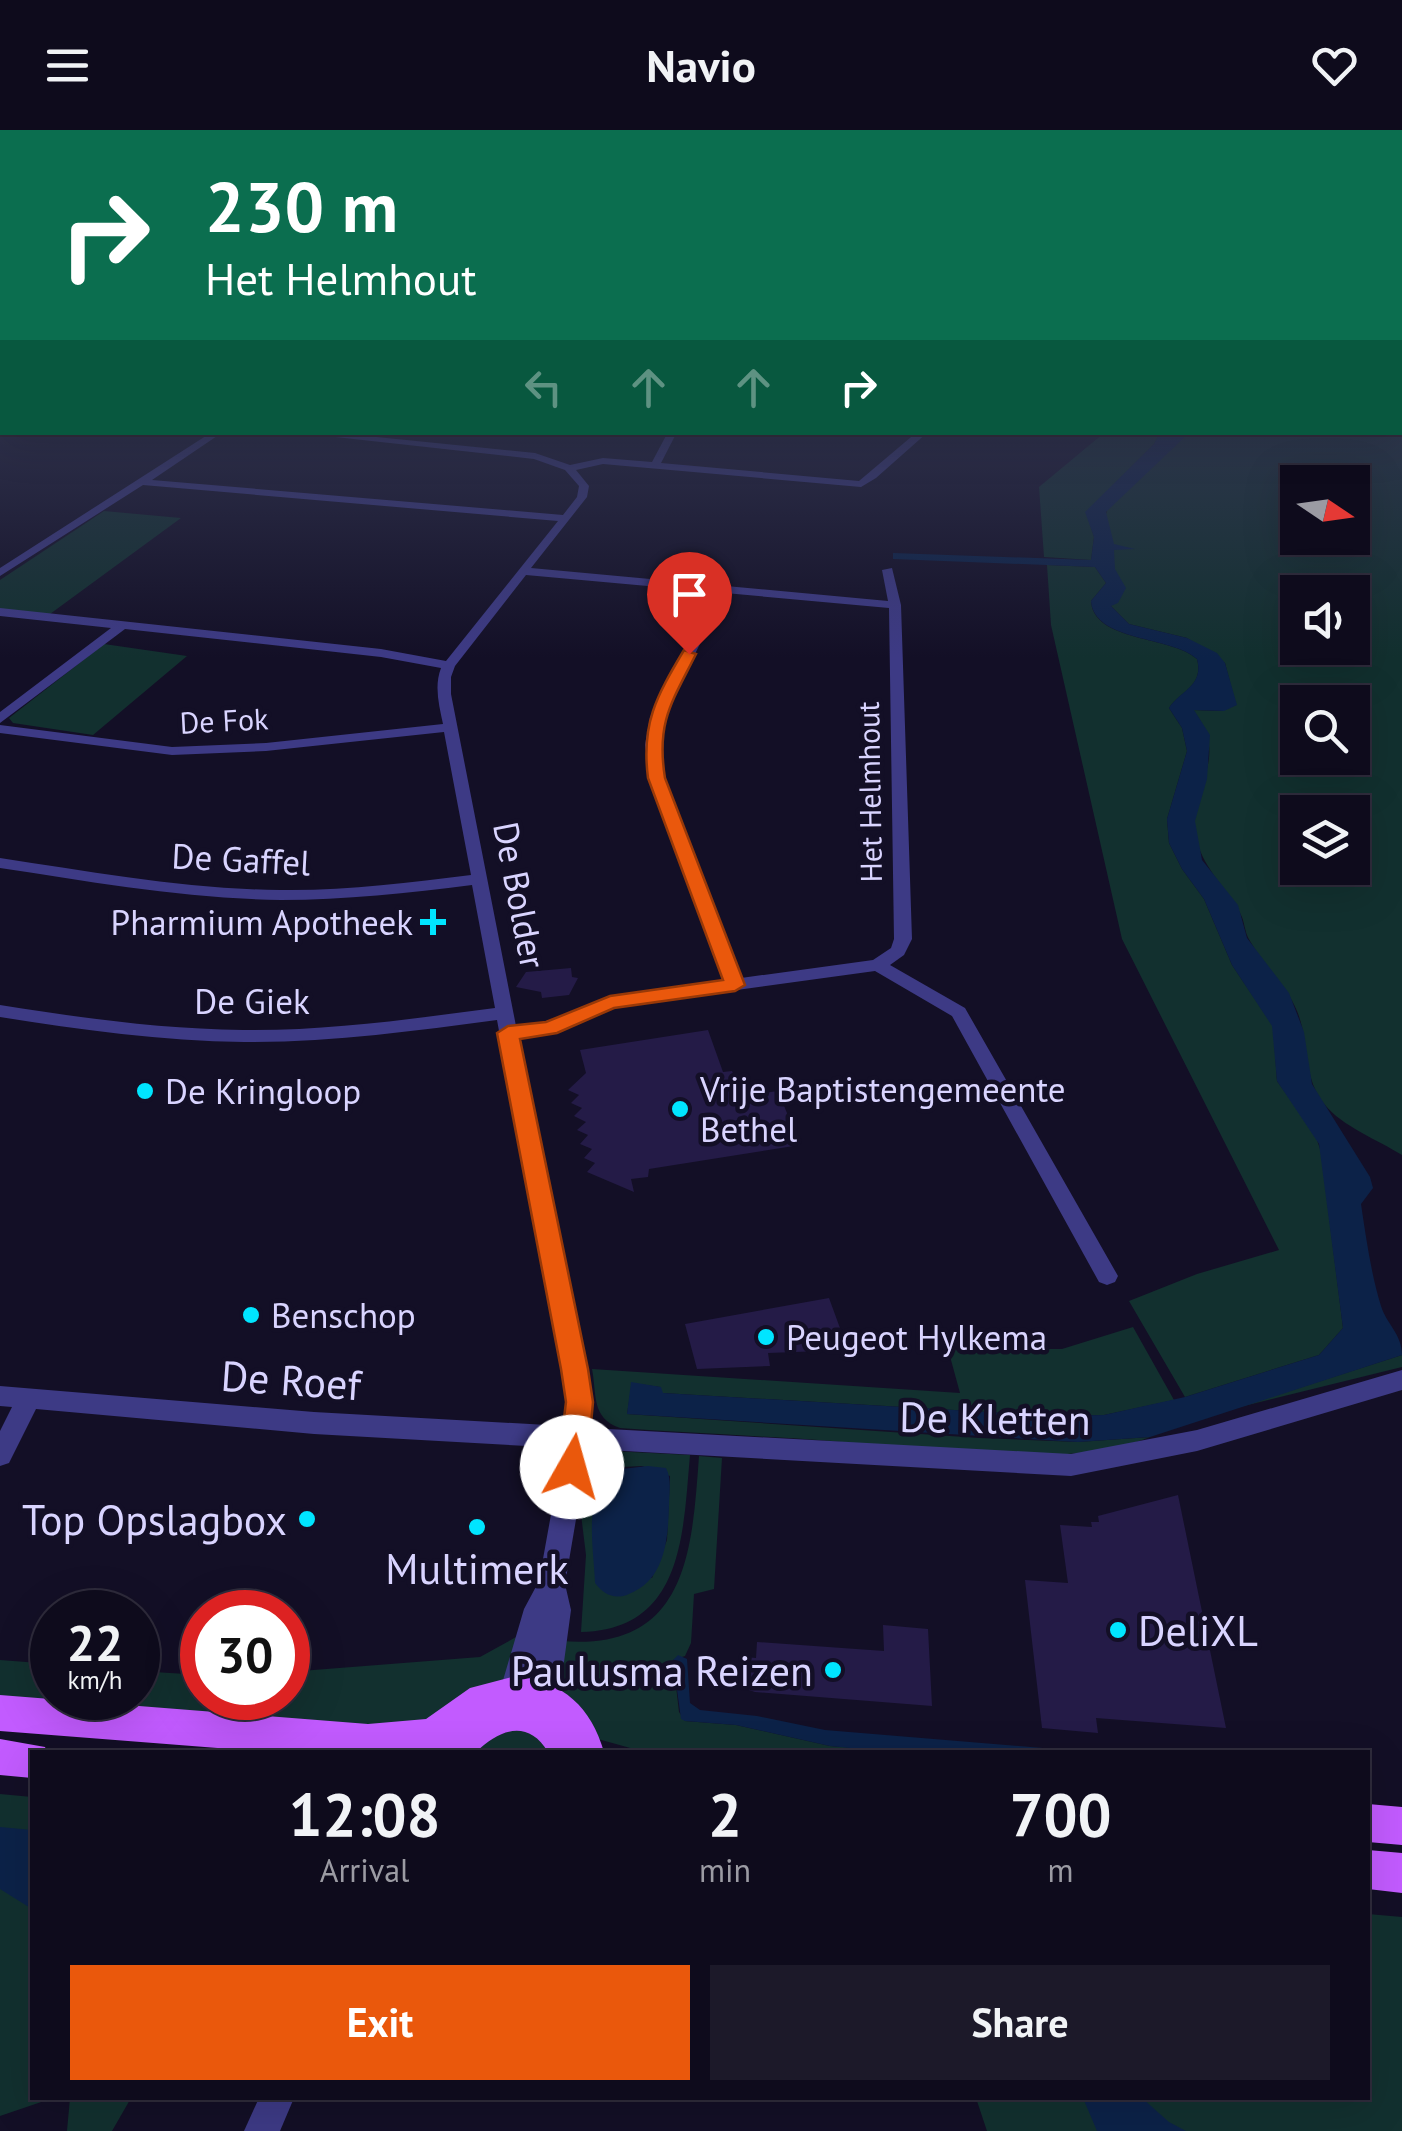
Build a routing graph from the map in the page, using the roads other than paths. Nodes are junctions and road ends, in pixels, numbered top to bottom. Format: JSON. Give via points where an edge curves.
{"nodes":[{"id":1,"x":158,"y":471,"type":"edge"},
{"id":2,"x":572,"y":471,"type":"edge"},
{"id":3,"x":716,"y":471,"type":"edge"},
{"id":4,"x":879,"y":471,"type":"edge"},
{"id":5,"x":142,"y":482,"type":"junction"},
{"id":6,"x":566,"y":518,"type":"junction"},
{"id":7,"x":888,"y":570,"type":"dead end"},
{"id":8,"x":522,"y":571,"type":"junction"},
{"id":9,"x":0,"y":573,"type":"edge"},
{"id":10,"x":721,"y":590,"type":"junction"},
{"id":11,"x":895,"y":605,"type":"junction"},
{"id":12,"x":0,"y":612,"type":"edge"},
{"id":13,"x":122,"y":626,"type":"junction"},
{"id":14,"x":449,"y":665,"type":"junction"},
{"id":15,"x":0,"y":719,"type":"edge"},
{"id":16,"x":450,"y":727,"type":"junction"},
{"id":17,"x":0,"y":728,"type":"edge"},
{"id":18,"x":0,"y":863,"type":"edge"},
{"id":19,"x":479,"y":879,"type":"junction"},
{"id":20,"x":878,"y":965,"type":"junction"},
{"id":21,"x":735,"y":985,"type":"junction"},
{"id":22,"x":0,"y":1011,"type":"edge"},
{"id":23,"x":506,"y":1023,"type":"junction"},
{"id":24,"x":1107,"y":1276,"type":"dead end"},
{"id":25,"x":1402,"y":1380,"type":"edge"},
{"id":26,"x":0,"y":1396,"type":"edge"},
{"id":27,"x":28,"y":1401,"type":"junction"},
{"id":28,"x":577,"y":1440,"type":"junction"},
{"id":29,"x":0,"y":1455,"type":"edge"},
{"id":30,"x":521,"y":1702,"type":"junction"},
{"id":31,"x":0,"y":1712,"type":"edge"},
{"id":32,"x":449,"y":1746,"type":"edge"},
{"id":33,"x":385,"y":1747,"type":"edge"},
{"id":34,"x":583,"y":1750,"type":"edge"},
{"id":35,"x":0,"y":1757,"type":"edge"},
{"id":36,"x":30,"y":1760,"type":"edge"},
{"id":37,"x":1370,"y":1823,"type":"edge"},
{"id":38,"x":1402,"y":1826,"type":"edge"},
{"id":39,"x":1370,"y":1870,"type":"edge"},
{"id":40,"x":1402,"y":1873,"type":"edge"},
{"id":41,"x":277,"y":2100,"type":"edge"},
{"id":42,"x":262,"y":2131,"type":"edge"}],
"edges":[{"from":1,"to":5,"type":"street"},
{"from":2,"to":6,"type":"street","via":[[584,486]]},
{"from":3,"to":4,"type":"street","via":[[860,484]]},
{"from":5,"to":6,"type":"street"},
{"from":5,"to":9,"type":"street"},
{"from":6,"to":8,"type":"street"},
{"from":7,"to":11,"type":"street","name":"Het Helmhout"},
{"from":8,"to":10,"type":"street"},
{"from":8,"to":14,"type":"street"},
{"from":10,"to":11,"type":"street"},
{"from":10,"to":21,"type":"street","via":[[657,718],[652,745],[657,778]]},
{"from":11,"to":20,"type":"street","name":"Het Helmhout","via":[[903,939]]},
{"from":12,"to":13,"type":"street"},
{"from":13,"to":14,"type":"street"},
{"from":13,"to":15,"type":"street"},
{"from":14,"to":16,"type":"street","name":"De Bolder","via":[[444,694]]},
{"from":16,"to":17,"type":"street","name":"De Fok","via":[[188,750]]},
{"from":16,"to":19,"type":"street","name":"De Bolder"},
{"from":18,"to":19,"type":"street","name":"De Gaffel","via":[[253,894],[399,890]]},
{"from":19,"to":23,"type":"street","name":"De Bolder"},
{"from":20,"to":21,"type":"street"},
{"from":20,"to":24,"type":"street","via":[[959,1012]]},
{"from":21,"to":23,"type":"street","via":[[610,1002],[550,1028]]},
{"from":22,"to":23,"type":"street","name":"De Giek","via":[[113,1028],[248,1036]]},
{"from":23,"to":28,"type":"street","name":"De Bolder","via":[[569,1335],[580,1402]]},
{"from":25,"to":28,"type":"street","name":"De Kletten","via":[[1170,1448],[1071,1465]]},
{"from":26,"to":27,"type":"street","name":"De Roef"},
{"from":27,"to":28,"type":"street","name":"De Roef"},
{"from":27,"to":29,"type":"street"},
{"from":28,"to":30,"type":"street","name":"De Bolder","via":[[552,1584],[558,1610]]},
{"from":30,"to":32,"type":"main road"},
{"from":30,"to":34,"type":"main road"},
{"from":31,"to":33,"type":"main road"},
{"from":32,"to":33,"type":"main road","via":[[422,1738]]},
{"from":35,"to":36,"type":"main road"},
{"from":37,"to":38,"type":"main road"},
{"from":39,"to":40,"type":"main road"},
{"from":41,"to":42,"type":"street"}]}
